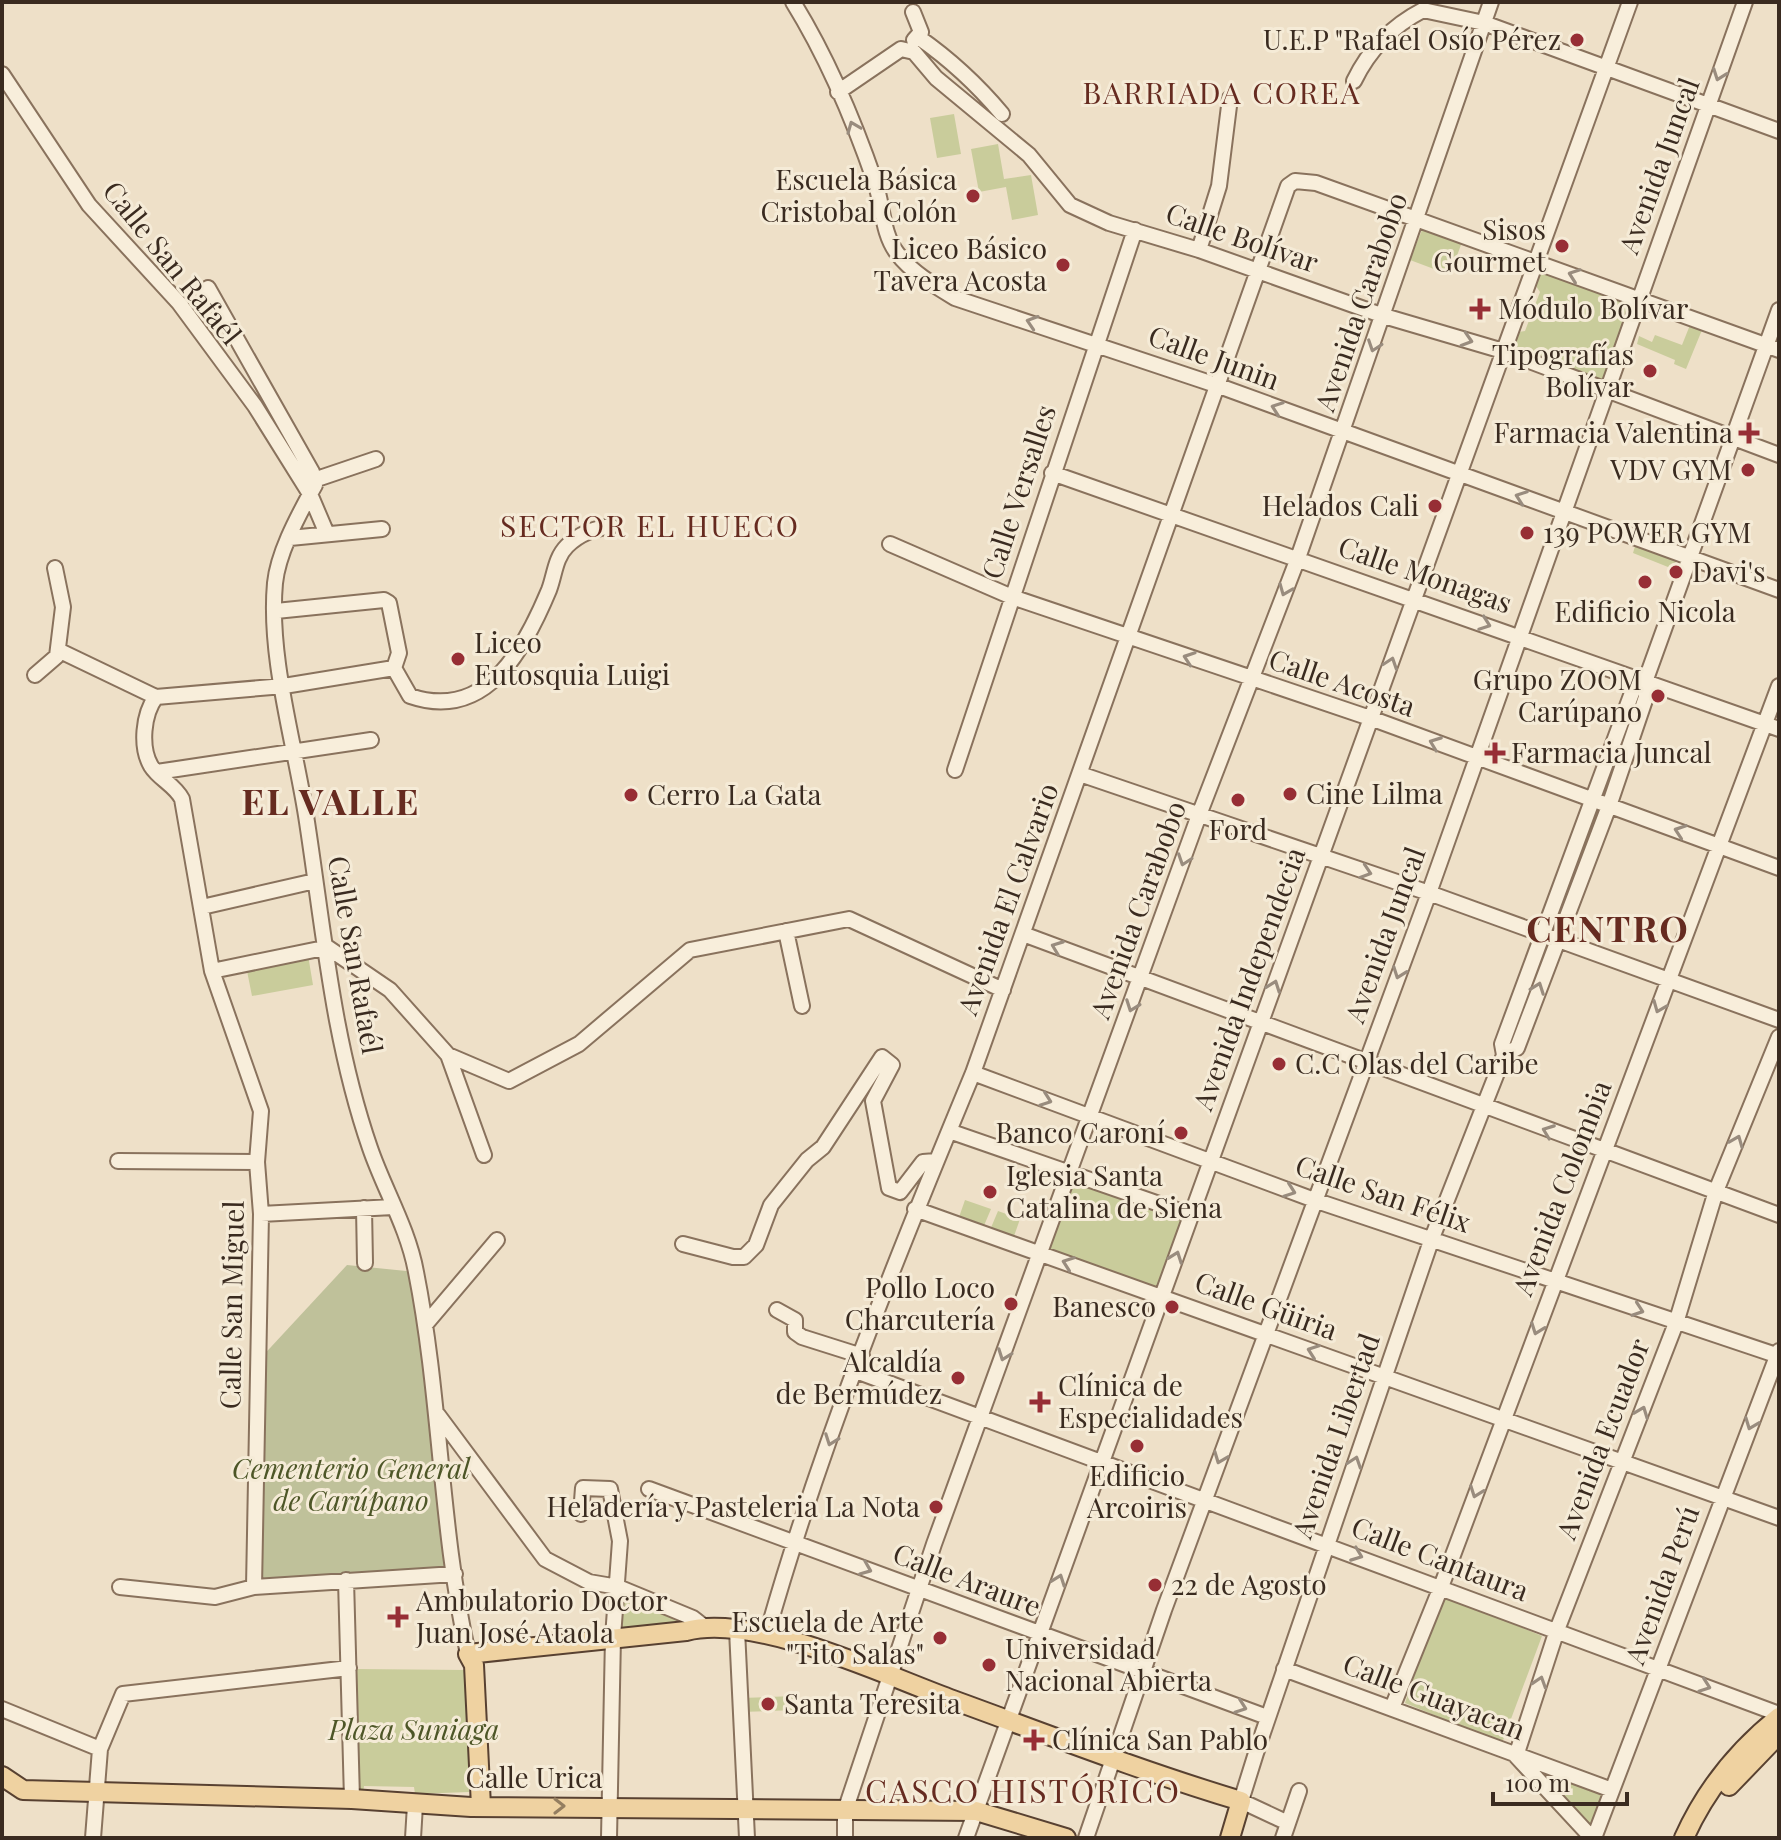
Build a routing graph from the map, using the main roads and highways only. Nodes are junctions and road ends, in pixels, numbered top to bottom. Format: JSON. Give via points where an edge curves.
{"nodes":[{"id":1,"x":1776,"y":1711,"type":"edge"},
{"id":2,"x":1779,"y":1734,"type":"edge"},
{"id":3,"x":2,"y":1776,"type":"edge"},
{"id":4,"x":481,"y":1806,"type":"junction"},
{"id":5,"x":1066,"y":1838,"type":"edge"},
{"id":6,"x":1230,"y":1838,"type":"edge"},
{"id":7,"x":1684,"y":1838,"type":"edge"},
{"id":8,"x":1694,"y":1838,"type":"edge"}],
"edges":[{"from":1,"to":7,"type":"main road","via":[[1705,1797]]},
{"from":2,"to":8,"type":"main road","via":[[1715,1802]]},
{"from":3,"to":4,"type":"main road","name":"Calle Urica","via":[[23,1790]]},
{"from":4,"to":5,"type":"main road","name":"Calle Urica","one_way":true,"via":[[976,1811]]},
{"from":4,"to":6,"type":"main road","name":"Avenida Libertad","via":[[474,1665],[468,1654],[702,1625],[767,1634],[1241,1801]]}]}
